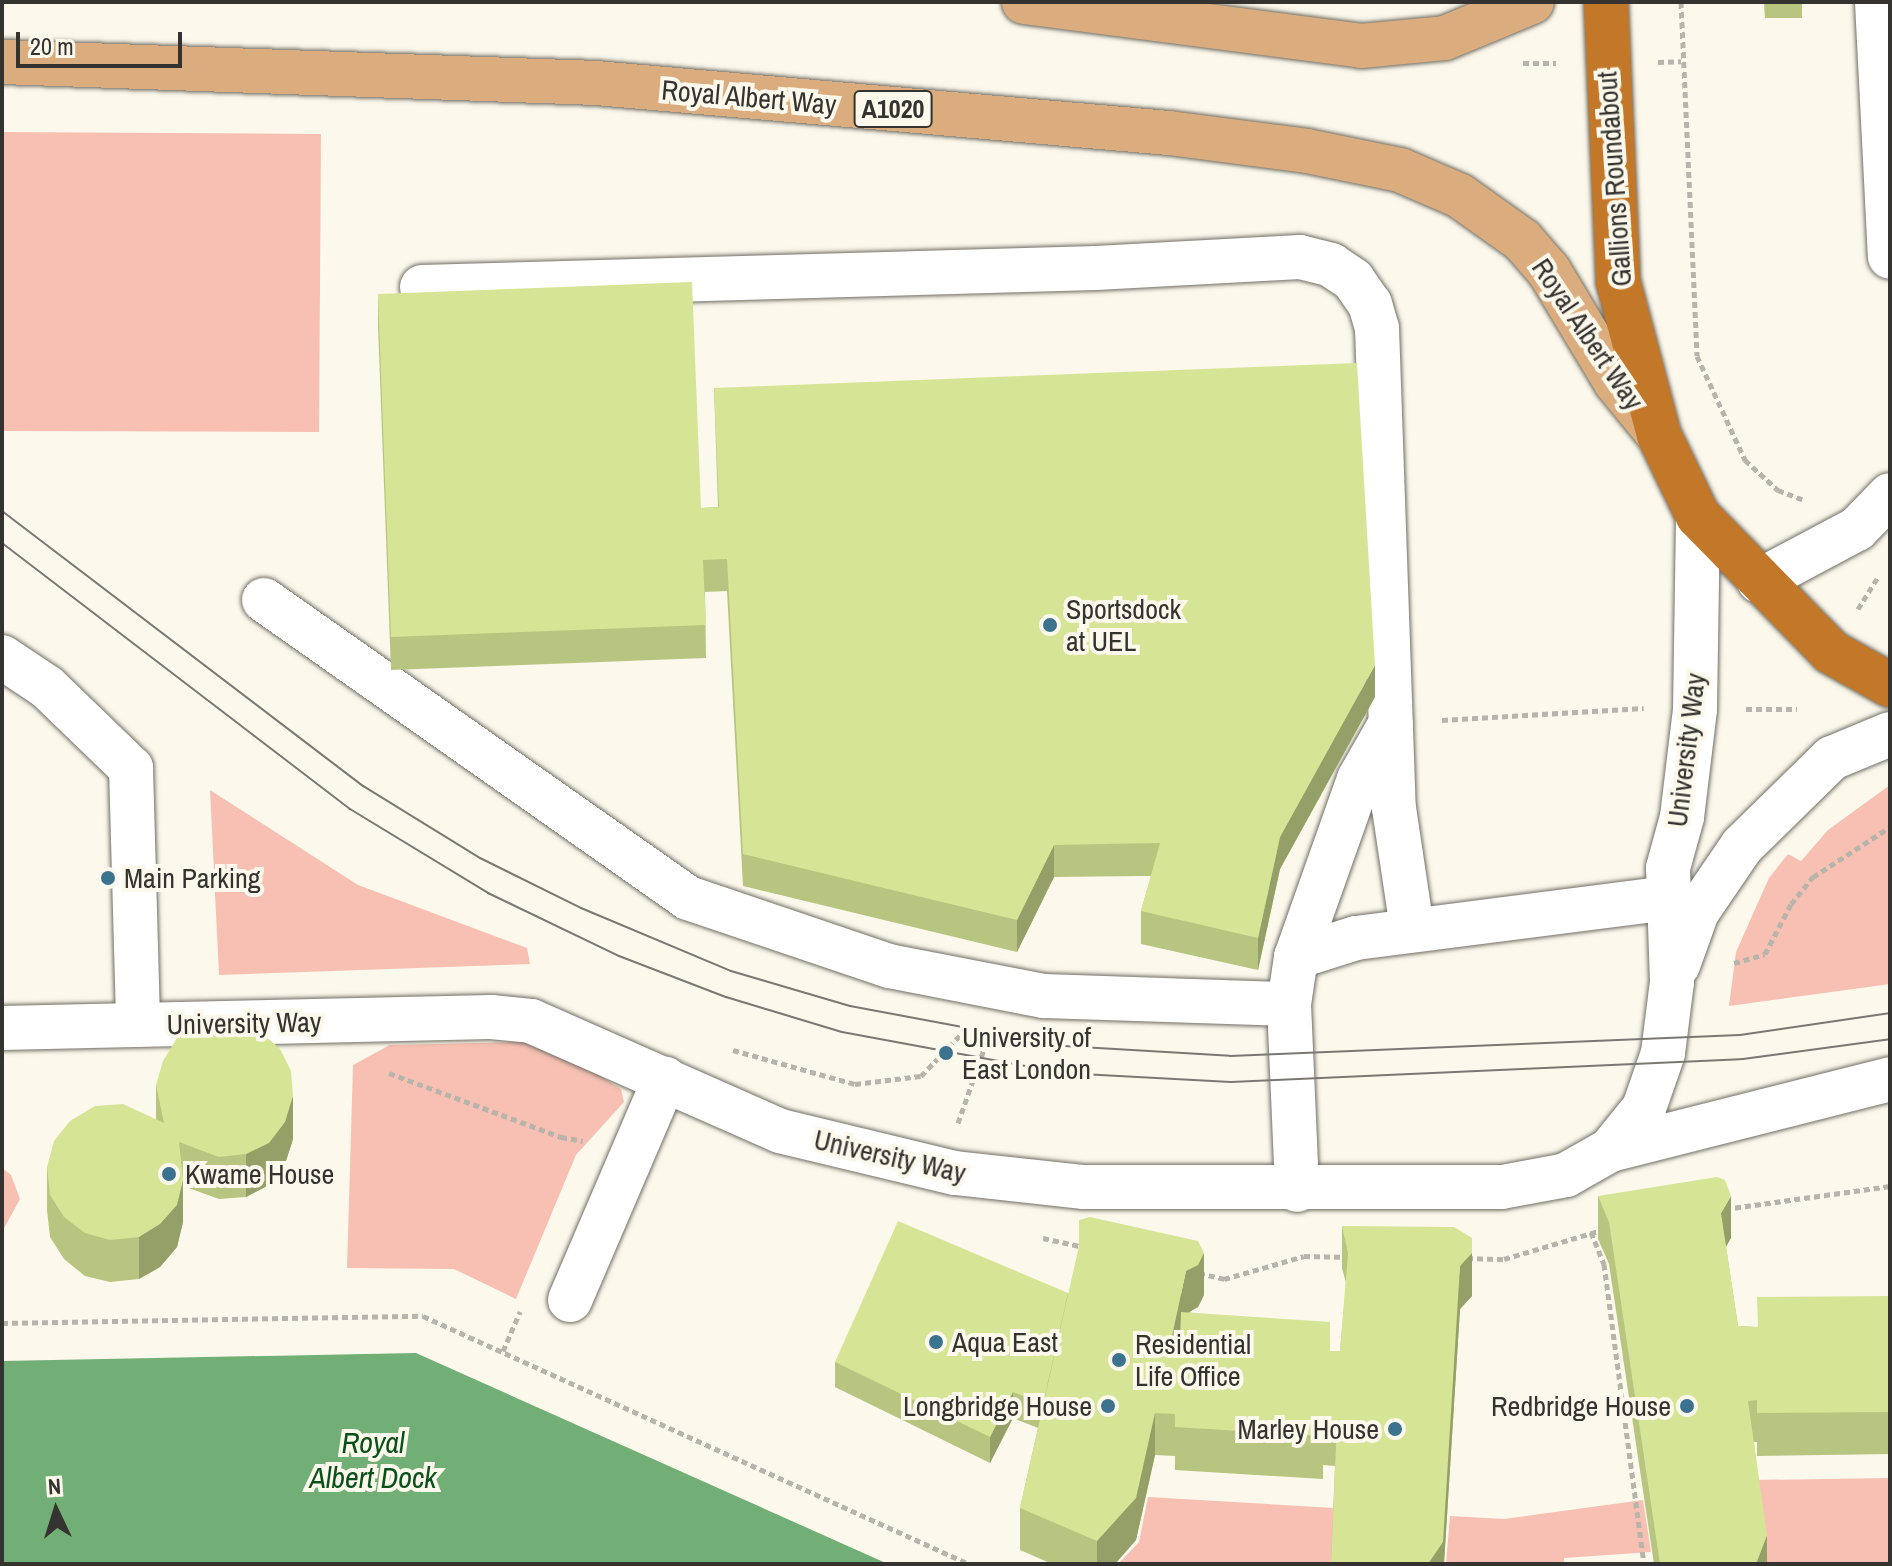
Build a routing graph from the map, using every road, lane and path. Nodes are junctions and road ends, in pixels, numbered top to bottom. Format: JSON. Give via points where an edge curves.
{"nodes":[{"id":1,"x":1024,"y":2,"type":"edge"},
{"id":2,"x":1532,"y":2,"type":"edge"},
{"id":3,"x":1606,"y":2,"type":"edge"},
{"id":4,"x":1681,"y":2,"type":"edge"},
{"id":5,"x":1877,"y":2,"type":"edge"},
{"id":6,"x":1518,"y":59,"type":"dead end"},
{"id":7,"x":1681,"y":61,"type":"junction"},
{"id":8,"x":2,"y":62,"type":"edge"},
{"id":9,"x":1654,"y":62,"type":"dead end"},
{"id":10,"x":1567,"y":63,"type":"dead end"},
{"id":11,"x":1890,"y":257,"type":"edge"},
{"id":12,"x":422,"y":287,"type":"dead end"},
{"id":13,"x":1659,"y":435,"type":"junction"},
{"id":14,"x":1890,"y":495,"type":"edge"},
{"id":15,"x":1806,"y":500,"type":"dead end"},
{"id":16,"x":1698,"y":516,"type":"junction"},
{"id":17,"x":1882,"y":571,"type":"dead end"},
{"id":18,"x":1759,"y":581,"type":"junction"},
{"id":19,"x":1864,"y":599,"type":"dead end"},
{"id":20,"x":264,"y":600,"type":"dead end"},
{"id":21,"x":2,"y":657,"type":"edge"},
{"id":22,"x":1890,"y":685,"type":"edge"},
{"id":23,"x":1651,"y":708,"type":"dead end"},
{"id":24,"x":1738,"y":709,"type":"dead end"},
{"id":25,"x":1797,"y":709,"type":"dead end"},
{"id":26,"x":1391,"y":723,"type":"junction"},
{"id":27,"x":1890,"y":734,"type":"edge"},
{"id":28,"x":1890,"y":827,"type":"edge"},
{"id":29,"x":1667,"y":898,"type":"junction"},
{"id":30,"x":1412,"y":928,"type":"junction"},
{"id":31,"x":1296,"y":957,"type":"junction"},
{"id":32,"x":1721,"y":963,"type":"dead end"},
{"id":33,"x":1672,"y":982,"type":"junction"},
{"id":34,"x":1006,"y":988,"type":"junction"},
{"id":35,"x":1289,"y":1004,"type":"junction"},
{"id":36,"x":138,"y":1025,"type":"junction"},
{"id":37,"x":2,"y":1028,"type":"edge"},
{"id":38,"x":726,"y":1048,"type":"dead end"},
{"id":39,"x":383,"y":1070,"type":"dead end"},
{"id":40,"x":665,"y":1078,"type":"junction"},
{"id":41,"x":1890,"y":1079,"type":"edge"},
{"id":42,"x":959,"y":1122,"type":"dead end"},
{"id":43,"x":596,"y":1142,"type":"dead end"},
{"id":44,"x":1610,"y":1150,"type":"junction"},
{"id":45,"x":1297,"y":1190,"type":"junction"},
{"id":46,"x":1591,"y":1232,"type":"dead end"},
{"id":47,"x":570,"y":1300,"type":"dead end"},
{"id":48,"x":2,"y":1323,"type":"edge"},
{"id":49,"x":969,"y":1564,"type":"edge"},
{"id":50,"x":1644,"y":1564,"type":"edge"}],
"edges":[{"from":1,"to":2,"type":"main road","via":[[1361,46],[1445,38]]},
{"from":3,"to":13,"type":"highway","name":"Gallions Roundabout","via":[[1618,281]]},
{"from":4,"to":7,"type":"path"},
{"from":5,"to":11,"type":"street"},
{"from":6,"to":10,"type":"path","via":[[1524,64]]},
{"from":7,"to":9,"type":"path"},
{"from":7,"to":15,"type":"path","via":[[1697,356],[1745,460],[1778,490]]},
{"from":8,"to":13,"type":"main road","name":"Royal Albert Way","number":"A1020","via":[[596,83],[1169,133],[1307,151],[1400,170],[1460,196],[1522,240],[1549,271],[1615,381]]},
{"from":12,"to":26,"type":"street","via":[[1081,269],[1300,257],[1331,265],[1361,292],[1377,328]]},
{"from":13,"to":16,"type":"highway","name":"Gallions Roundabout"},
{"from":14,"to":18,"type":"street","via":[[1857,529]]},
{"from":16,"to":18,"type":"highway","name":"Gallions Roundabout"},
{"from":16,"to":29,"type":"street","name":"University Way","via":[[1695,709]]},
{"from":17,"to":19,"type":"path"},
{"from":18,"to":22,"type":"highway","name":"Gallions Roundabout","via":[[1831,652]]},
{"from":20,"to":34,"type":"street","via":[[688,898],[889,966]]},
{"from":21,"to":36,"type":"street","via":[[47,687],[131,768]]},
{"from":23,"to":26,"type":"path"},
{"from":24,"to":25,"type":"path"},
{"from":26,"to":30,"type":"street","via":[[1394,808]]},
{"from":26,"to":31,"type":"street","via":[[1359,779]]},
{"from":27,"to":33,"type":"street","name":"University Way","via":[[1832,758],[1742,846],[1697,912]]},
{"from":28,"to":32,"type":"path","via":[[1813,877],[1791,904],[1765,954],[1746,963]]},
{"from":29,"to":30,"type":"street"},
{"from":29,"to":33,"type":"street","name":"University Way"},
{"from":30,"to":31,"type":"street"},
{"from":31,"to":35,"type":"street"},
{"from":33,"to":44,"type":"street","name":"University Way","via":[[1663,1053],[1649,1094]]},
{"from":34,"to":35,"type":"street","via":[[1044,996]]},
{"from":34,"to":38,"type":"path","via":[[921,1076],[855,1084]]},
{"from":34,"to":42,"type":"path"},
{"from":35,"to":45,"type":"street"},
{"from":36,"to":37,"type":"street","name":"University Way"},
{"from":36,"to":40,"type":"street","name":"University Way","via":[[491,1017],[531,1021]]},
{"from":39,"to":43,"type":"path","via":[[561,1137]]},
{"from":40,"to":45,"type":"street","name":"University Way","via":[[780,1131],[955,1173],[1084,1187]]},
{"from":40,"to":47,"type":"street"},
{"from":41,"to":44,"type":"street"},
{"from":44,"to":45,"type":"street","name":"University Way","via":[[1566,1175],[1502,1187]]},
{"from":46,"to":50,"type":"path","via":[[1604,1264]]},
{"from":48,"to":49,"type":"path","via":[[423,1316]]}]}
